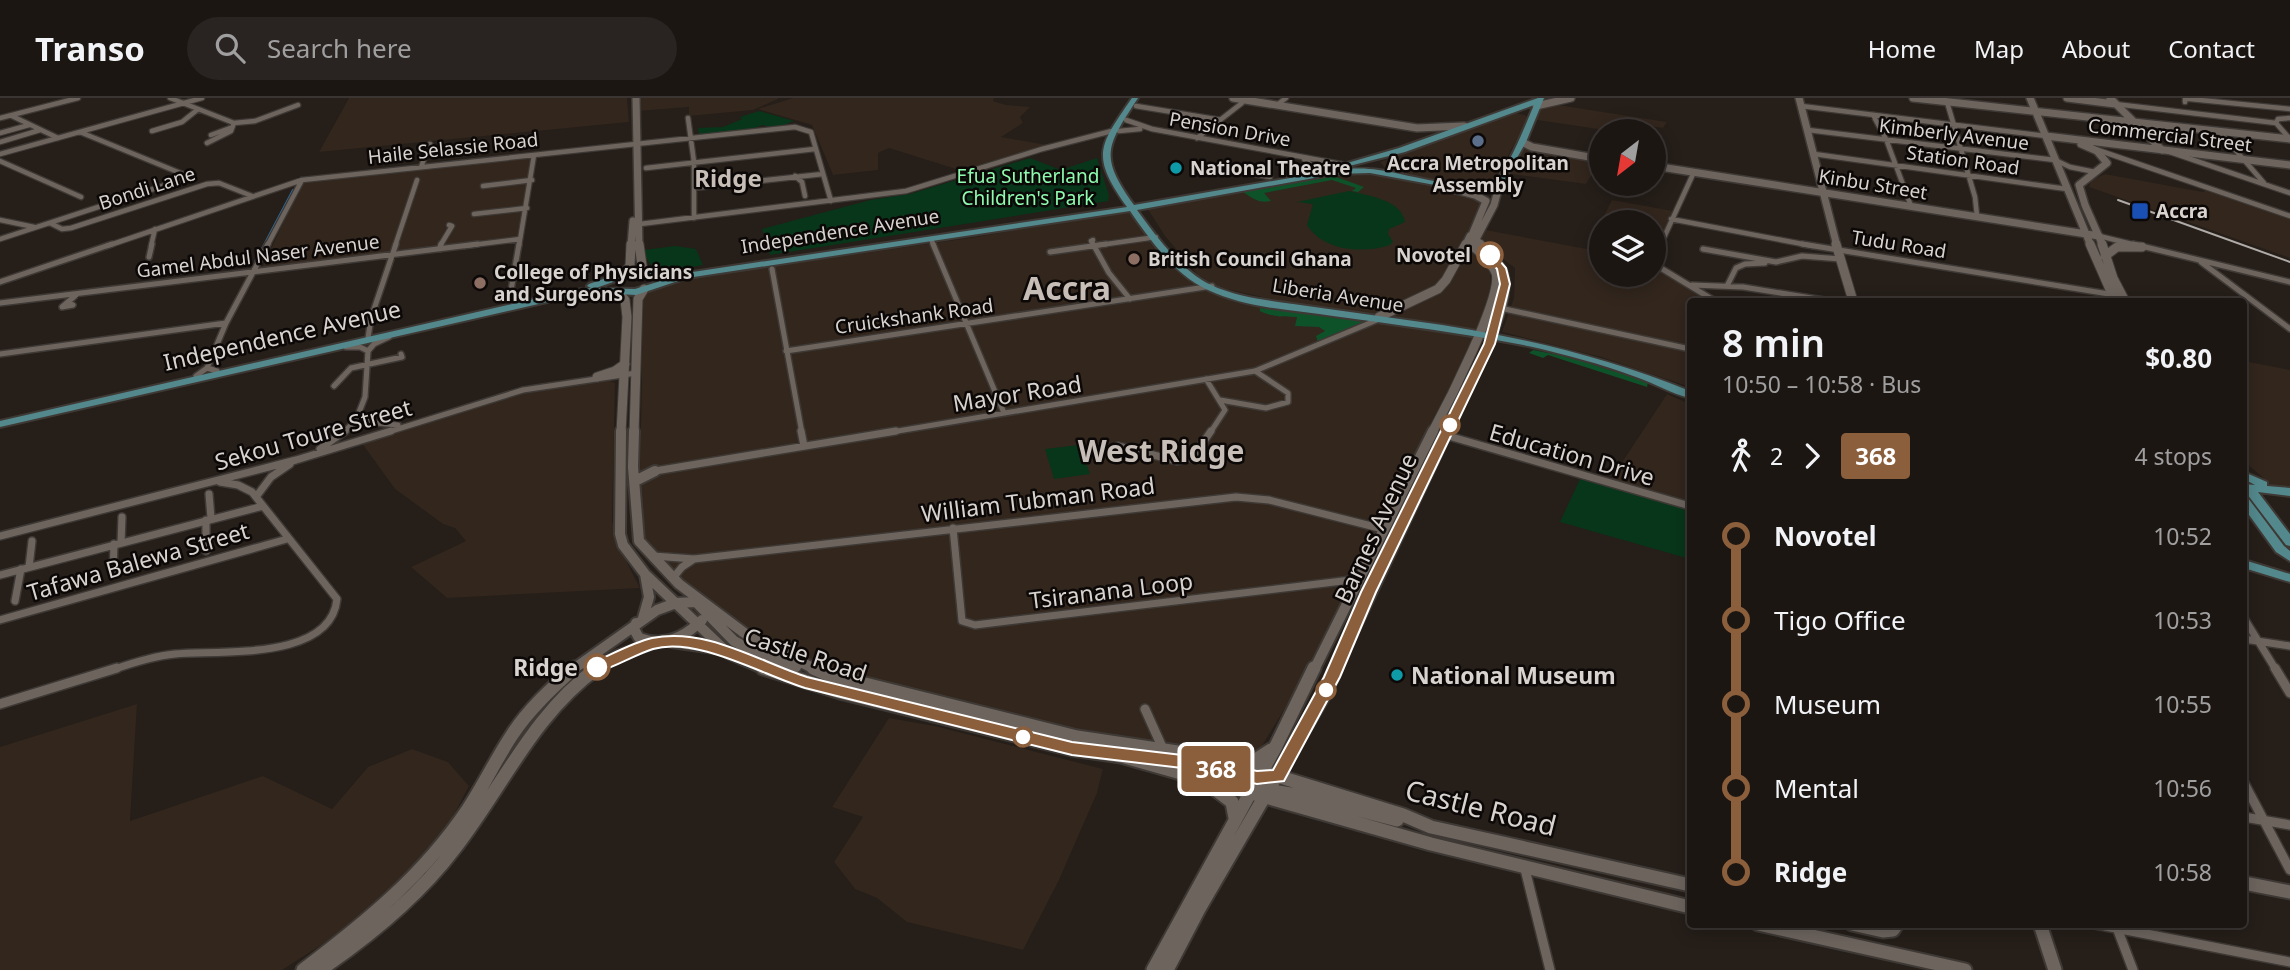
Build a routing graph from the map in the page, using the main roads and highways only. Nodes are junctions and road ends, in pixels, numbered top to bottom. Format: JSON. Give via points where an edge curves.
{"nodes":[{"id":1,"x":636,"y":98,"type":"edge"},
{"id":2,"x":1141,"y":98,"type":"edge"},
{"id":3,"x":1233,"y":98,"type":"edge"},
{"id":4,"x":1557,"y":98,"type":"edge"},
{"id":5,"x":1571,"y":98,"type":"edge"},
{"id":6,"x":1913,"y":98,"type":"edge"},
{"id":7,"x":2030,"y":98,"type":"edge"},
{"id":8,"x":2067,"y":98,"type":"edge"},
{"id":9,"x":1538,"y":101,"type":"edge"},
{"id":10,"x":2113,"y":101,"type":"edge"},
{"id":11,"x":1136,"y":102,"type":"edge"},
{"id":12,"x":1800,"y":102,"type":"edge"},
{"id":13,"x":2035,"y":111,"type":"junction"},
{"id":14,"x":1501,"y":113,"type":"junction"},
{"id":15,"x":1531,"y":120,"type":"junction"},
{"id":16,"x":2135,"y":123,"type":"junction"},
{"id":17,"x":1401,"y":125,"type":"junction"},
{"id":18,"x":1464,"y":126,"type":"junction"},
{"id":19,"x":1114,"y":132,"type":"junction"},
{"id":20,"x":2045,"y":134,"type":"junction"},
{"id":21,"x":2290,"y":139,"type":"edge"},
{"id":22,"x":1428,"y":140,"type":"junction"},
{"id":23,"x":1522,"y":142,"type":"junction"},
{"id":24,"x":2093,"y":146,"type":"junction"},
{"id":25,"x":1402,"y":150,"type":"junction"},
{"id":26,"x":1548,"y":150,"type":"junction"},
{"id":27,"x":2162,"y":150,"type":"junction"},
{"id":28,"x":1517,"y":152,"type":"junction"},
{"id":29,"x":1589,"y":157,"type":"edge"},
{"id":30,"x":2290,"y":165,"type":"edge"},
{"id":31,"x":1666,"y":168,"type":"edge"},
{"id":32,"x":1408,"y":178,"type":"junction"},
{"id":33,"x":1502,"y":179,"type":"junction"},
{"id":34,"x":1441,"y":186,"type":"junction"},
{"id":35,"x":1120,"y":189,"type":"junction"},
{"id":36,"x":1209,"y":190,"type":"joint"},
{"id":37,"x":1821,"y":192,"type":"junction"},
{"id":38,"x":636,"y":195,"type":"junction"},
{"id":39,"x":1134,"y":205,"type":"junction"},
{"id":40,"x":1101,"y":208,"type":"junction"},
{"id":41,"x":2087,"y":233,"type":"junction"},
{"id":42,"x":1469,"y":236,"type":"junction"},
{"id":43,"x":2099,"y":236,"type":"junction"},
{"id":44,"x":2142,"y":247,"type":"road end"},
{"id":45,"x":1477,"y":252,"type":"junction"},
{"id":46,"x":1459,"y":253,"type":"junction"},
{"id":47,"x":2105,"y":256,"type":"junction"},
{"id":48,"x":648,"y":280,"type":"junction"},
{"id":49,"x":617,"y":284,"type":"junction"},
{"id":50,"x":1210,"y":286,"type":"junction"},
{"id":51,"x":1852,"y":298,"type":"edge"},
{"id":52,"x":2118,"y":298,"type":"edge"},
{"id":53,"x":1396,"y":314,"type":"junction"},
{"id":54,"x":1378,"y":318,"type":"junction"},
{"id":55,"x":1480,"y":333,"type":"junction"},
{"id":56,"x":1492,"y":335,"type":"junction"},
{"id":57,"x":625,"y":364,"type":"junction"},
{"id":58,"x":623,"y":387,"type":"junction"},
{"id":59,"x":1687,"y":391,"type":"edge"},
{"id":60,"x":0,"y":422,"type":"edge"},
{"id":61,"x":633,"y":467,"type":"junction"},
{"id":62,"x":635,"y":481,"type":"junction"},
{"id":63,"x":2247,"y":483,"type":"edge"},
{"id":64,"x":2247,"y":485,"type":"edge"},
{"id":65,"x":2289,"y":494,"type":"edge"},
{"id":66,"x":2260,"y":502,"type":"junction"},
{"id":67,"x":2247,"y":506,"type":"edge"},
{"id":68,"x":2290,"y":542,"type":"edge"},
{"id":69,"x":2290,"y":557,"type":"edge"},
{"id":70,"x":2247,"y":565,"type":"edge"},
{"id":71,"x":645,"y":574,"type":"junction"},
{"id":72,"x":2290,"y":578,"type":"edge"},
{"id":73,"x":676,"y":581,"type":"junction"},
{"id":74,"x":696,"y":602,"type":"junction"},
{"id":75,"x":676,"y":603,"type":"junction"},
{"id":76,"x":706,"y":612,"type":"junction"},
{"id":77,"x":639,"y":621,"type":"junction"},
{"id":78,"x":698,"y":625,"type":"junction"},
{"id":79,"x":669,"y":641,"type":"junction"},
{"id":80,"x":654,"y":643,"type":"junction"},
{"id":81,"x":722,"y":649,"type":"junction"},
{"id":82,"x":829,"y":675,"type":"junction"},
{"id":83,"x":1276,"y":746,"type":"junction"},
{"id":84,"x":1121,"y":756,"type":"junction"},
{"id":85,"x":1289,"y":756,"type":"junction"},
{"id":86,"x":1222,"y":762,"type":"junction"},
{"id":87,"x":1278,"y":777,"type":"junction"},
{"id":88,"x":1196,"y":778,"type":"junction"},
{"id":89,"x":1304,"y":784,"type":"junction"},
{"id":90,"x":1261,"y":786,"type":"junction"},
{"id":91,"x":1287,"y":804,"type":"junction"},
{"id":92,"x":1234,"y":821,"type":"junction"},
{"id":93,"x":1252,"y":821,"type":"junction"},
{"id":94,"x":1431,"y":827,"type":"junction"},
{"id":95,"x":1687,"y":884,"type":"edge"},
{"id":96,"x":2247,"y":884,"type":"edge"},
{"id":97,"x":2290,"y":892,"type":"edge"},
{"id":98,"x":1687,"y":906,"type":"edge"},
{"id":99,"x":1773,"y":928,"type":"edge"},
{"id":100,"x":1870,"y":928,"type":"edge"},
{"id":101,"x":1896,"y":928,"type":"edge"},
{"id":102,"x":2041,"y":928,"type":"edge"},
{"id":103,"x":1909,"y":964,"type":"edge"},
{"id":104,"x":303,"y":970,"type":"edge"},
{"id":105,"x":320,"y":970,"type":"edge"},
{"id":106,"x":1153,"y":970,"type":"edge"},
{"id":107,"x":1167,"y":970,"type":"edge"},
{"id":108,"x":1965,"y":970,"type":"edge"},
{"id":109,"x":2055,"y":970,"type":"edge"}],
"edges":[{"from":1,"to":38,"type":"main road","name":"Castle Road"},
{"from":2,"to":11,"type":"main road","name":"Liberia Avenue"},
{"from":3,"to":17,"type":"main road"},
{"from":4,"to":9,"type":"main road"},
{"from":5,"to":9,"type":"main road"},
{"from":6,"to":13,"type":"main road"},
{"from":7,"to":13,"type":"main road"},
{"from":8,"to":10,"type":"main road"},
{"from":9,"to":14,"type":"main road"},
{"from":9,"to":15,"type":"main road","name":"Barnes Avenue"},
{"from":10,"to":16,"type":"main road"},
{"from":11,"to":19,"type":"main road","name":"Liberia Avenue"},
{"from":11,"to":19,"type":"main road","name":"Liberia Avenue"},
{"from":12,"to":37,"type":"main road"},
{"from":13,"to":16,"type":"main road"},
{"from":13,"to":20,"type":"main road"},
{"from":14,"to":15,"type":"main road","via":[[1518,112]]},
{"from":14,"to":18,"type":"main road"},
{"from":15,"to":23,"type":"main road","name":"Barnes Avenue"},
{"from":16,"to":21,"type":"main road"},
{"from":16,"to":27,"type":"main road"},
{"from":17,"to":18,"type":"main road"},
{"from":17,"to":22,"type":"main road","via":[[1426,133]]},
{"from":18,"to":22,"type":"main road"},
{"from":19,"to":35,"type":"main road","name":"Liberia Avenue","via":[[1107,161]]},
{"from":19,"to":39,"type":"main road","name":"Liberia Avenue","via":[[1112,161]]},
{"from":20,"to":24,"type":"main road","name":"Commercial Street"},
{"from":20,"to":41,"type":"main road"},
{"from":22,"to":25,"type":"main road"},
{"from":23,"to":26,"type":"main road"},
{"from":23,"to":28,"type":"main road","name":"Barnes Avenue"},
{"from":24,"to":27,"type":"main road","name":"Commercial Street"},
{"from":24,"to":43,"type":"main road","via":[[2107,163],[2079,185]]},
{"from":25,"to":32,"type":"main road","via":[[1385,163]]},
{"from":25,"to":36,"type":"main road"},
{"from":26,"to":28,"type":"main road"},
{"from":26,"to":29,"type":"main road"},
{"from":27,"to":30,"type":"main road","name":"Commercial Street"},
{"from":28,"to":33,"type":"main road","name":"Barnes Avenue"},
{"from":31,"to":37,"type":"main road","name":"Kinbu Street"},
{"from":32,"to":34,"type":"main road","name":"Independence Avenue"},
{"from":32,"to":39,"type":"main road","name":"Independence Avenue","via":[[1336,172]]},
{"from":33,"to":34,"type":"main road","name":"Independence Avenue","via":[[1479,188]]},
{"from":33,"to":56,"type":"main road","name":"Barnes Avenue","via":[[1476,239],[1504,272]]},
{"from":34,"to":42,"type":"main road","via":[[1486,201]]},
{"from":35,"to":39,"type":"main road","name":"Liberia Avenue"},
{"from":35,"to":40,"type":"main road","via":[[1116,199]]},
{"from":36,"to":39,"type":"main road"},
{"from":37,"to":41,"type":"main road","name":"Kinbu Street"},
{"from":37,"to":51,"type":"main road"},
{"from":38,"to":48,"type":"main road","name":"Castle Road","via":[[639,258]]},
{"from":38,"to":49,"type":"main road","name":"Castle Road","via":[[630,267]]},
{"from":39,"to":40,"type":"main road","name":"Independence Avenue"},
{"from":39,"to":48,"type":"main road","name":"Independence Avenue","via":[[771,265]]},
{"from":39,"to":50,"type":"main road","name":"Liberia Avenue","via":[[1185,265]]},
{"from":39,"to":50,"type":"main road","name":"Liberia Avenue","via":[[1185,272]]},
{"from":40,"to":48,"type":"main road","name":"Independence Avenue"},
{"from":41,"to":43,"type":"main road","name":"Kinbu Street"},
{"from":41,"to":52,"type":"main road"},
{"from":42,"to":45,"type":"main road","name":"Barnes Avenue"},
{"from":42,"to":46,"type":"main road"},
{"from":43,"to":47,"type":"main road"},
{"from":44,"to":47,"type":"main road","via":[[2117,247]]},
{"from":45,"to":46,"type":"main road"},
{"from":45,"to":55,"type":"main road","name":"Barnes Avenue","via":[[1497,275]]},
{"from":46,"to":53,"type":"main road","via":[[1438,289]]},
{"from":47,"to":52,"type":"main road"},
{"from":48,"to":49,"type":"main road"},
{"from":48,"to":49,"type":"main road"},
{"from":48,"to":61,"type":"main road","name":"Castle Road","via":[[638,299]]},
{"from":49,"to":57,"type":"main road","name":"Castle Road","via":[[626,305]]},
{"from":49,"to":60,"type":"main road","name":"Independence Avenue"},
{"from":49,"to":60,"type":"main road","name":"Independence Avenue","via":[[212,370]]},
{"from":50,"to":54,"type":"main road","name":"Liberia Avenue","via":[[1253,302]]},
{"from":53,"to":54,"type":"main road","name":"Liberia Avenue"},
{"from":53,"to":55,"type":"main road","name":"Liberia Avenue"},
{"from":54,"to":55,"type":"main road","name":"Liberia Avenue"},
{"from":55,"to":56,"type":"main road","name":"Liberia Avenue"},
{"from":55,"to":83,"type":"main road","name":"Barnes Avenue"},
{"from":56,"to":59,"type":"main road","name":"Liberia Avenue","via":[[1589,359]]},
{"from":56,"to":85,"type":"main road","name":"Barnes Avenue","via":[[1328,687]]},
{"from":57,"to":58,"type":"main road","name":"Castle Road"},
{"from":57,"to":58,"type":"main road","via":[[597,377],[612,379]]},
{"from":58,"to":71,"type":"main road","name":"Castle Road","via":[[619,528],[624,545]]},
{"from":61,"to":62,"type":"main road","name":"Castle Road"},
{"from":61,"to":62,"type":"main road","via":[[655,471]]},
{"from":62,"to":73,"type":"main road","name":"Castle Road","via":[[639,541]]},
{"from":63,"to":65,"type":"main road"},
{"from":64,"to":66,"type":"main road"},
{"from":65,"to":66,"type":"main road"},
{"from":66,"to":68,"type":"main road"},
{"from":67,"to":69,"type":"main road"},
{"from":70,"to":72,"type":"main road"},
{"from":71,"to":75,"type":"main road","name":"Castle Road"},
{"from":71,"to":77,"type":"main road","via":[[649,597]]},
{"from":73,"to":74,"type":"main road"},
{"from":73,"to":82,"type":"main road","name":"Castle Road","via":[[766,646]]},
{"from":74,"to":75,"type":"main road"},
{"from":74,"to":76,"type":"main road"},
{"from":75,"to":77,"type":"main road"},
{"from":75,"to":78,"type":"main road","name":"Castle Road"},
{"from":76,"to":78,"type":"main road"},
{"from":76,"to":82,"type":"main road","via":[[752,651]]},
{"from":77,"to":80,"type":"main road","via":[[634,629],[639,638]]},
{"from":77,"to":104,"type":"main road","via":[[580,662],[551,689],[513,733],[467,810],[413,878],[377,913]]},
{"from":78,"to":79,"type":"main road"},
{"from":78,"to":81,"type":"main road","name":"Castle Road"},
{"from":79,"to":80,"type":"main road"},
{"from":79,"to":81,"type":"main road"},
{"from":80,"to":105,"type":"main road","via":[[611,659],[575,683],[537,725],[454,852],[407,902]]},
{"from":81,"to":84,"type":"main road","name":"Castle Road","via":[[828,689],[1072,749]]},
{"from":82,"to":86,"type":"main road","name":"Castle Road","via":[[1077,737]]},
{"from":83,"to":86,"type":"main road","via":[[1254,761]]},
{"from":83,"to":90,"type":"main road","name":"Barnes Avenue"},
{"from":84,"to":88,"type":"main road","name":"Castle Road"},
{"from":84,"to":90,"type":"main road","via":[[1182,761]]},
{"from":85,"to":87,"type":"main road","name":"Barnes Avenue"},
{"from":85,"to":89,"type":"main road"},
{"from":86,"to":90,"type":"main road","name":"Castle Road"},
{"from":87,"to":89,"type":"main road","name":"Castle Road"},
{"from":87,"to":90,"type":"main road","name":"Barnes Avenue"},
{"from":88,"to":90,"type":"main road","name":"Castle Road"},
{"from":88,"to":92,"type":"main road","via":[[1230,799]]},
{"from":89,"to":94,"type":"main road","name":"Castle Road"},
{"from":90,"to":91,"type":"main road","name":"Castle Road"},
{"from":90,"to":92,"type":"main road","name":"Barnes Avenue"},
{"from":90,"to":93,"type":"main road","name":"Barnes Avenue"},
{"from":90,"to":94,"type":"main road"},
{"from":91,"to":93,"type":"main road","via":[[1268,808]]},
{"from":91,"to":98,"type":"main road","name":"Castle Road"},
{"from":92,"to":106,"type":"main road","name":"Barnes Avenue"},
{"from":93,"to":107,"type":"main road","name":"Barnes Avenue"},
{"from":94,"to":95,"type":"main road","name":"Castle Road"},
{"from":96,"to":97,"type":"main road"},
{"from":99,"to":103,"type":"main road"},
{"from":100,"to":101,"type":"main road"},
{"from":102,"to":109,"type":"main road"},
{"from":103,"to":108,"type":"main road"}]}
